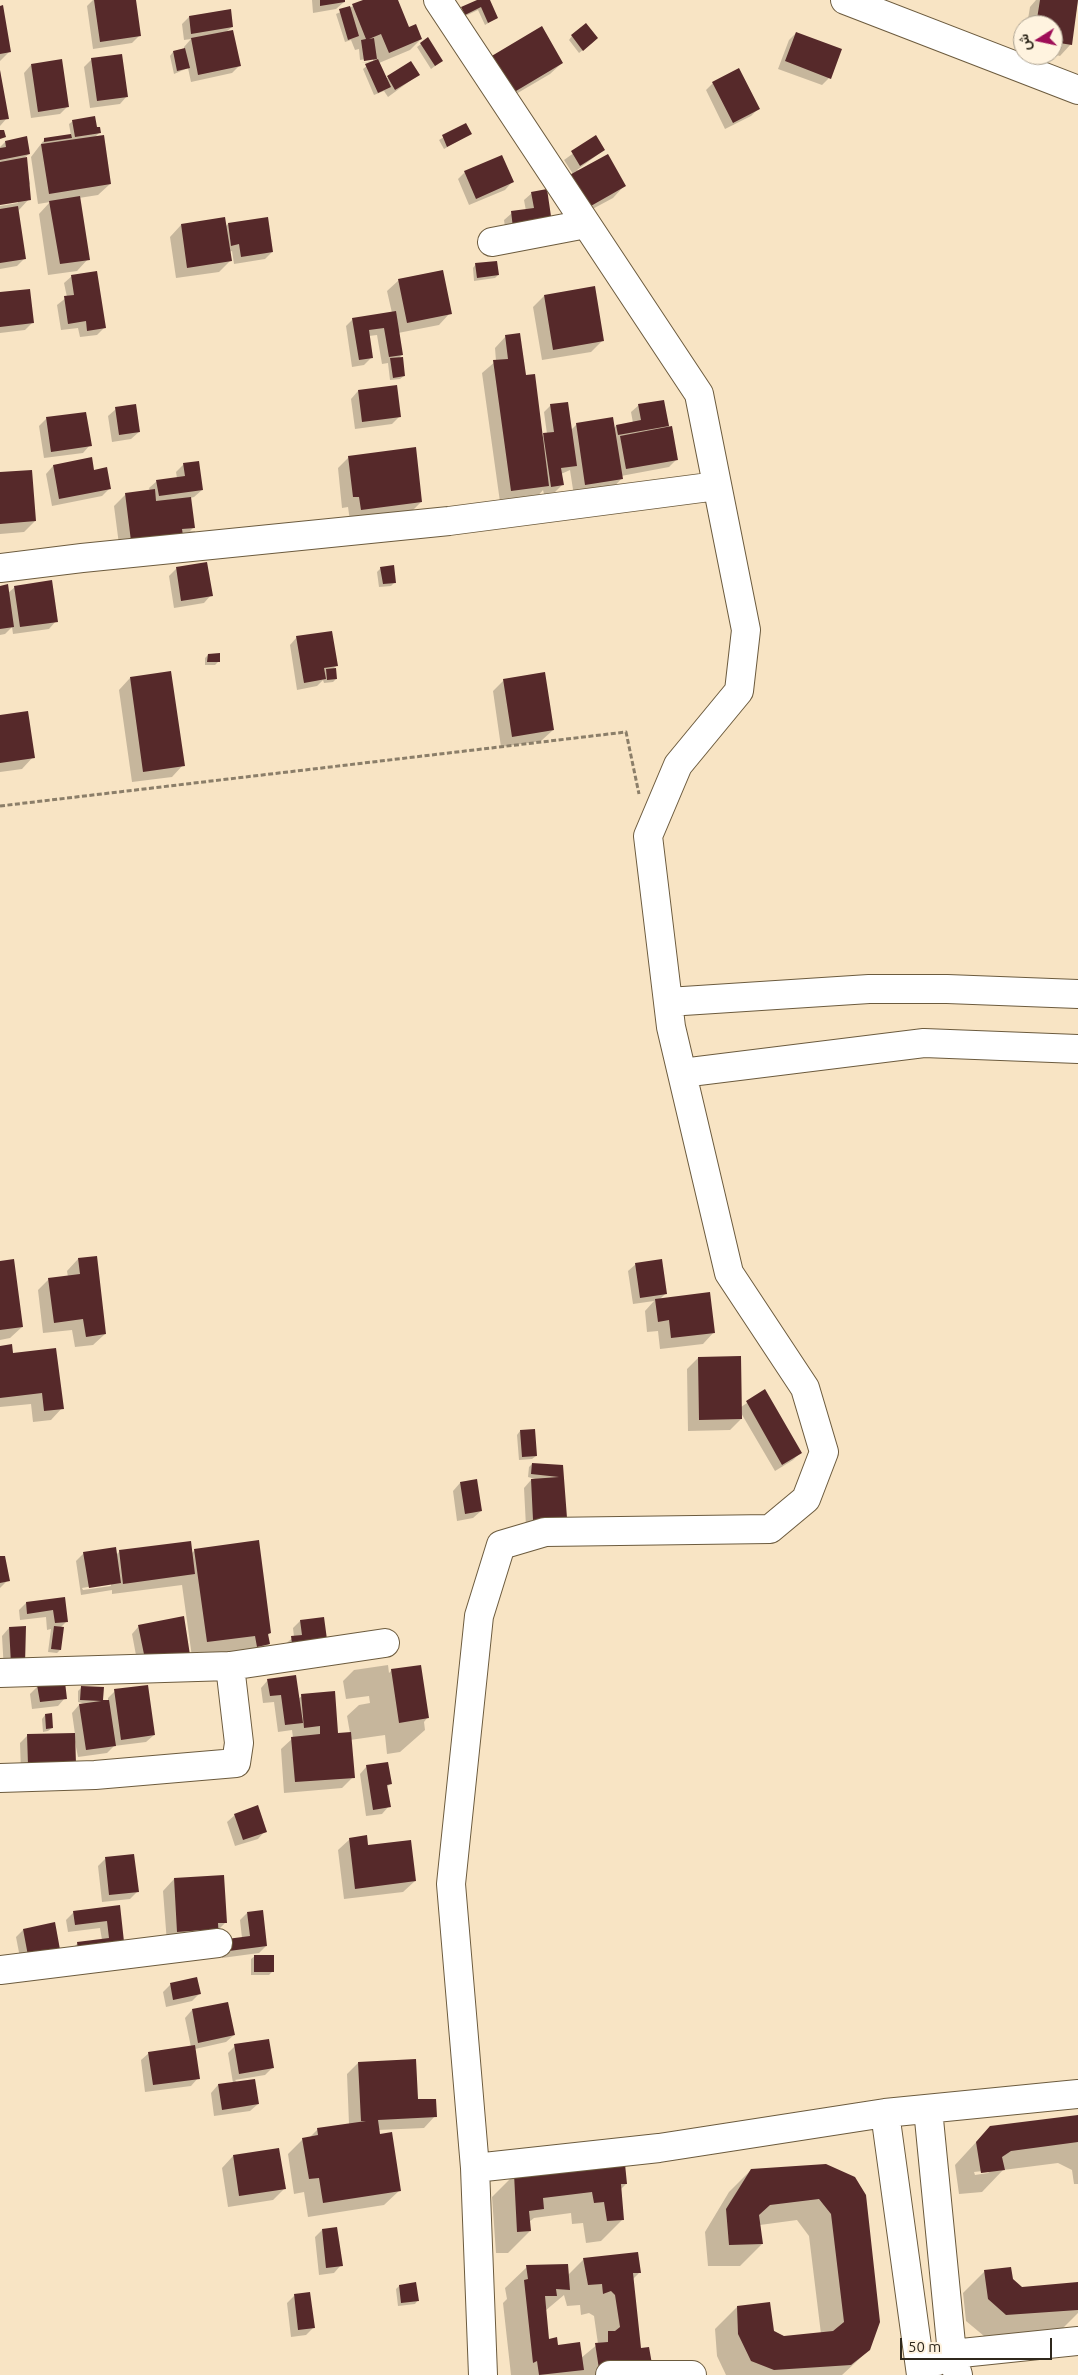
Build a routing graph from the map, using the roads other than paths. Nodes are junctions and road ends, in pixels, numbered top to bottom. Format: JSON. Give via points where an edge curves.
{"nodes":[{"id":1,"x":438,"y":0,"type":"edge"},
{"id":2,"x":845,"y":0,"type":"edge"},
{"id":3,"x":1078,"y":90,"type":"edge"},
{"id":4,"x":586,"y":224,"type":"junction"},
{"id":5,"x":492,"y":242,"type":"dead end"},
{"id":6,"x":717,"y":486,"type":"junction"},
{"id":7,"x":0,"y":568,"type":"edge"},
{"id":8,"x":1078,"y":994,"type":"edge"},
{"id":9,"x":668,"y":1002,"type":"junction"},
{"id":10,"x":1078,"y":1049,"type":"edge"},
{"id":11,"x":682,"y":1073,"type":"junction"},
{"id":12,"x":385,"y":1643,"type":"dead end"},
{"id":13,"x":230,"y":1666,"type":"junction"},
{"id":14,"x":0,"y":1673,"type":"edge"},
{"id":15,"x":0,"y":1778,"type":"edge"},
{"id":16,"x":218,"y":1944,"type":"dead end"},
{"id":17,"x":0,"y":1970,"type":"edge"},
{"id":18,"x":1078,"y":2094,"type":"edge"},
{"id":19,"x":928,"y":2109,"type":"junction"},
{"id":20,"x":885,"y":2113,"type":"junction"},
{"id":21,"x":475,"y":2168,"type":"junction"},
{"id":22,"x":1078,"y":2342,"type":"edge"},
{"id":23,"x":955,"y":2364,"type":"edge"},
{"id":24,"x":918,"y":2373,"type":"edge"},
{"id":25,"x":483,"y":2375,"type":"edge"},
{"id":26,"x":610,"y":2375,"type":"edge"},
{"id":27,"x":692,"y":2375,"type":"edge"}],
"edges":[{"from":1,"to":4,"type":"street"},
{"from":2,"to":3,"type":"street"},
{"from":4,"to":5,"type":"street"},
{"from":4,"to":6,"type":"street","via":[[699,394]]},
{"from":6,"to":7,"type":"street","via":[[458,520]]},
{"from":6,"to":9,"type":"street","via":[[746,630],[739,691],[678,764],[648,836]]},
{"from":8,"to":9,"type":"street","via":[[947,988],[869,989]]},
{"from":9,"to":11,"type":"street"},
{"from":10,"to":11,"type":"street","via":[[924,1043]]},
{"from":11,"to":21,"type":"street","via":[[729,1273],[805,1388],[824,1452],[806,1499],[770,1530],[545,1532],[501,1545],[479,1616],[451,1884]]},
{"from":12,"to":13,"type":"street"},
{"from":13,"to":14,"type":"street"},
{"from":13,"to":15,"type":"street","via":[[239,1743],[236,1763],[95,1775]]},
{"from":16,"to":17,"type":"street"},
{"from":18,"to":19,"type":"street"},
{"from":19,"to":20,"type":"street"},
{"from":19,"to":23,"type":"street"},
{"from":20,"to":21,"type":"street","via":[[659,2148]]},
{"from":20,"to":24,"type":"street"},
{"from":21,"to":25,"type":"street"},
{"from":22,"to":23,"type":"street"},
{"from":23,"to":24,"type":"street"},
{"from":26,"to":27,"type":"street"}]}
